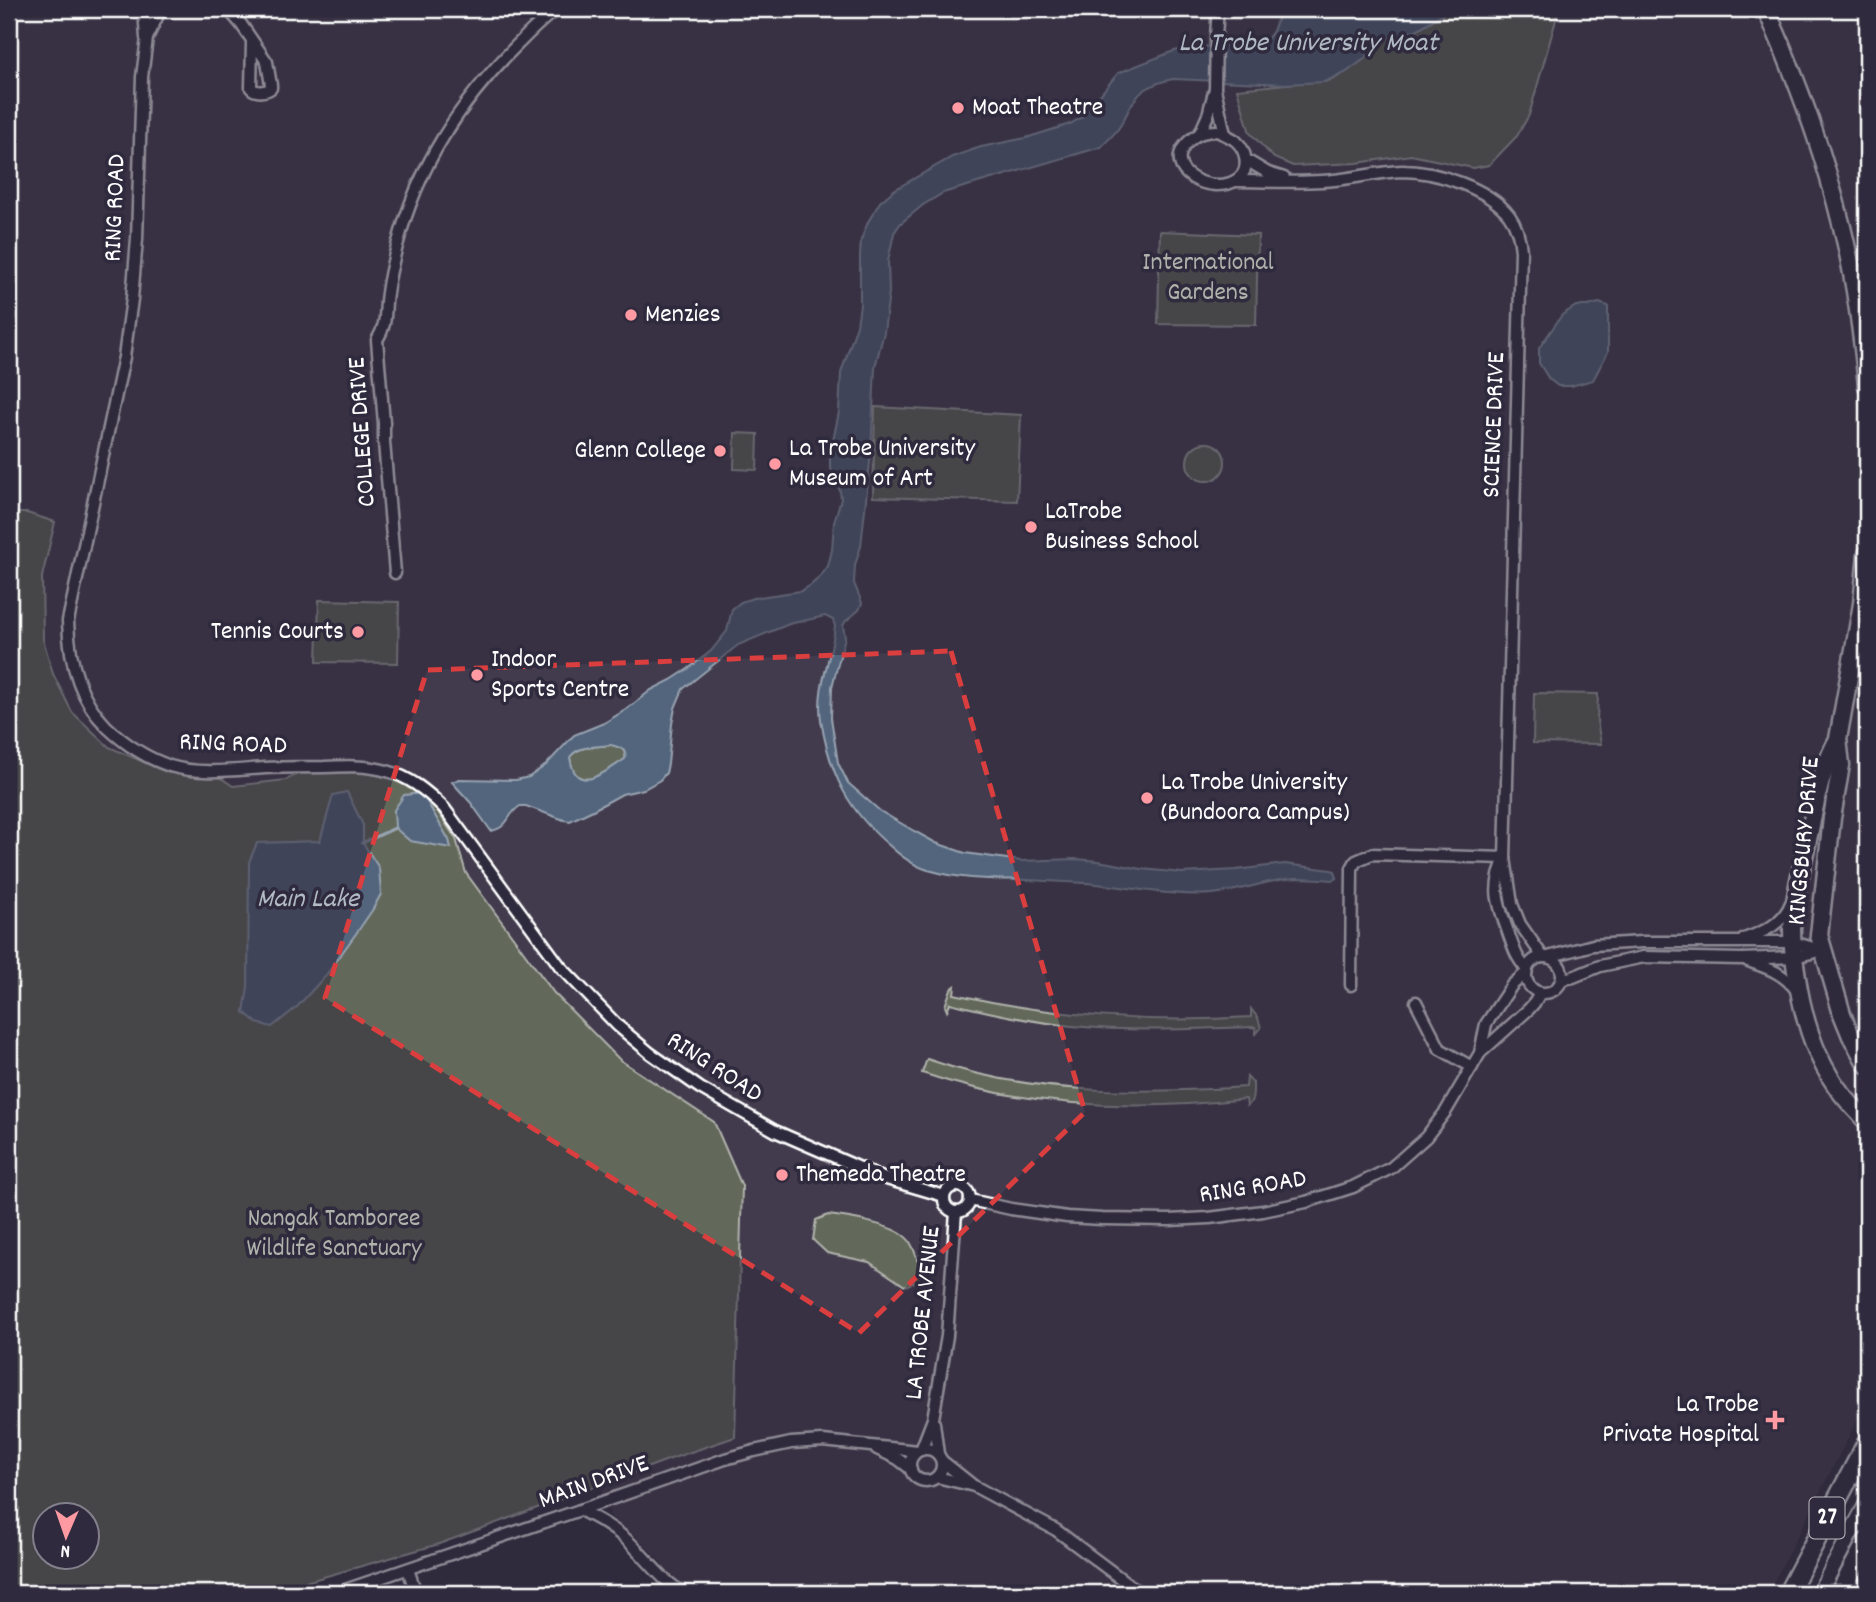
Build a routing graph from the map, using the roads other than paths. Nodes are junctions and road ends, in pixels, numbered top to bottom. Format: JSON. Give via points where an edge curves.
{"nodes":[{"id":1,"x":144,"y":9,"type":"edge"},
{"id":2,"x":160,"y":9,"type":"edge"},
{"id":3,"x":228,"y":9,"type":"edge"},
{"id":4,"x":557,"y":9,"type":"edge"},
{"id":5,"x":1218,"y":9,"type":"edge"},
{"id":6,"x":1766,"y":9,"type":"edge"},
{"id":7,"x":146,"y":38,"type":"junction"},
{"id":8,"x":252,"y":42,"type":"dead end"},
{"id":9,"x":1215,"y":89,"type":"junction"},
{"id":10,"x":1199,"y":133,"type":"junction"},
{"id":11,"x":1225,"y":134,"type":"junction"},
{"id":12,"x":1246,"y":160,"type":"junction"},
{"id":13,"x":1235,"y":181,"type":"junction"},
{"id":14,"x":1302,"y":182,"type":"junction"},
{"id":15,"x":1867,"y":386,"type":"edge"},
{"id":16,"x":1867,"y":554,"type":"edge"},
{"id":17,"x":395,"y":573,"type":"dead end"},
{"id":18,"x":1838,"y":739,"type":"junction"},
{"id":19,"x":1505,"y":858,"type":"junction"},
{"id":20,"x":1799,"y":878,"type":"junction"},
{"id":21,"x":1512,"y":904,"type":"junction"},
{"id":22,"x":1498,"y":907,"type":"junction"},
{"id":23,"x":1737,"y":942,"type":"junction"},
{"id":24,"x":1794,"y":949,"type":"junction"},
{"id":25,"x":1823,"y":951,"type":"junction"},
{"id":26,"x":1546,"y":957,"type":"junction"},
{"id":27,"x":1742,"y":960,"type":"junction"},
{"id":28,"x":1526,"y":972,"type":"junction"},
{"id":29,"x":1562,"y":979,"type":"junction"},
{"id":30,"x":1351,"y":985,"type":"dead end"},
{"id":31,"x":1540,"y":993,"type":"junction"},
{"id":32,"x":1799,"y":994,"type":"junction"},
{"id":33,"x":1416,"y":1002,"type":"dead end"},
{"id":34,"x":1480,"y":1054,"type":"junction"},
{"id":35,"x":1867,"y":1065,"type":"edge"},
{"id":36,"x":1472,"y":1067,"type":"junction"},
{"id":37,"x":1867,"y":1122,"type":"edge"},
{"id":38,"x":944,"y":1196,"type":"junction"},
{"id":39,"x":970,"y":1200,"type":"junction"},
{"id":40,"x":956,"y":1212,"type":"junction"},
{"id":41,"x":933,"y":1419,"type":"junction"},
{"id":42,"x":1867,"y":1443,"type":"edge"},
{"id":43,"x":871,"y":1446,"type":"junction"},
{"id":44,"x":920,"y":1450,"type":"junction"},
{"id":45,"x":940,"y":1457,"type":"junction"},
{"id":46,"x":911,"y":1469,"type":"junction"},
{"id":47,"x":937,"y":1477,"type":"junction"},
{"id":48,"x":974,"y":1486,"type":"junction"},
{"id":49,"x":580,"y":1510,"type":"junction"},
{"id":50,"x":1867,"y":1542,"type":"edge"},
{"id":51,"x":408,"y":1569,"type":"junction"},
{"id":52,"x":1844,"y":1591,"type":"edge"},
{"id":53,"x":336,"y":1593,"type":"edge"},
{"id":54,"x":416,"y":1593,"type":"edge"},
{"id":55,"x":684,"y":1593,"type":"edge"},
{"id":56,"x":802,"y":1593,"type":"edge"},
{"id":57,"x":832,"y":1593,"type":"edge"},
{"id":58,"x":1140,"y":1593,"type":"edge"},
{"id":59,"x":1788,"y":1593,"type":"edge"}],
"edges":[{"from":1,"to":7,"type":"street"},
{"from":2,"to":7,"type":"street","name":"RING ROAD"},
{"from":3,"to":8,"type":"street"},
{"from":4,"to":17,"type":"street","name":"COLLEGE DRIVE","via":[[499,63],[466,103],[423,173],[406,212],[386,296],[385,328],[377,340]]},
{"from":5,"to":9,"type":"street"},
{"from":6,"to":15,"type":"main road","via":[[1821,151],[1843,228]]},
{"from":7,"to":38,"type":"street","name":"RING ROAD","via":[[130,316],[68,621],[75,674],[93,711],[119,739],[171,766],[223,770],[358,766],[389,771],[415,784],[444,808],[560,966],[650,1053],[775,1131],[883,1178]]},
{"from":9,"to":10,"type":"street"},
{"from":9,"to":11,"type":"street"},
{"from":10,"to":11,"type":"street"},
{"from":10,"to":13,"type":"street","via":[[1181,151],[1183,169],[1208,184]]},
{"from":11,"to":12,"type":"street","via":[[1241,147]]},
{"from":12,"to":13,"type":"street","via":[[1245,170]]},
{"from":12,"to":14,"type":"street","name":"SCIENCE DRIVE","via":[[1268,173]]},
{"from":13,"to":14,"type":"street","name":"SCIENCE DRIVE"},
{"from":14,"to":19,"type":"street","name":"SCIENCE DRIVE","via":[[1405,171],[1428,174],[1490,196],[1509,215],[1518,233]]},
{"from":16,"to":18,"type":"main road","name":"KINGSBURY DRIVE"},
{"from":18,"to":20,"type":"main road","name":"KINGSBURY DRIVE","via":[[1821,780]]},
{"from":18,"to":25,"type":"main road","name":"KINGSBURY DRIVE","via":[[1841,765],[1819,936]]},
{"from":19,"to":21,"type":"street","name":"SCIENCE DRIVE"},
{"from":19,"to":22,"type":"street","name":"SCIENCE DRIVE","via":[[1497,880]]},
{"from":19,"to":30,"type":"street","via":[[1372,854],[1356,861],[1352,868]]},
{"from":20,"to":23,"type":"street","via":[[1787,912],[1766,932]]},
{"from":20,"to":24,"type":"main road","name":"KINGSBURY DRIVE"},
{"from":21,"to":22,"type":"street"},
{"from":21,"to":26,"type":"street","name":"SCIENCE DRIVE","via":[[1520,924]]},
{"from":22,"to":28,"type":"street","name":"SCIENCE DRIVE"},
{"from":23,"to":24,"type":"street"},
{"from":23,"to":26,"type":"street","via":[[1593,945]]},
{"from":24,"to":25,"type":"street"},
{"from":24,"to":27,"type":"street"},
{"from":24,"to":32,"type":"main road","name":"KINGSBURY DRIVE"},
{"from":25,"to":35,"type":"main road","name":"KINGSBURY DRIVE","via":[[1842,1014]]},
{"from":26,"to":28,"type":"street","via":[[1535,959]]},
{"from":26,"to":29,"type":"street","via":[[1560,965]]},
{"from":27,"to":29,"type":"street","via":[[1634,958]]},
{"from":27,"to":32,"type":"street","via":[[1779,973]]},
{"from":28,"to":31,"type":"street","via":[[1528,983]]},
{"from":28,"to":34,"type":"street","name":"RING ROAD","via":[[1486,1024]]},
{"from":29,"to":31,"type":"street","via":[[1555,990]]},
{"from":31,"to":34,"type":"street","name":"RING ROAD"},
{"from":32,"to":37,"type":"main road","name":"KINGSBURY DRIVE","via":[[1821,1061],[1842,1095]]},
{"from":33,"to":36,"type":"street","via":[[1440,1049]]},
{"from":34,"to":36,"type":"street","name":"RING ROAD"},
{"from":36,"to":39,"type":"street","name":"RING ROAD","via":[[1446,1111],[1406,1156],[1369,1180],[1329,1196],[1263,1211],[1169,1220],[1067,1217]]},
{"from":38,"to":39,"type":"street","via":[[951,1187],[959,1186]]},
{"from":38,"to":40,"type":"street","via":[[947,1208]]},
{"from":39,"to":40,"type":"street","via":[[965,1209]]},
{"from":40,"to":41,"type":"street","name":"LA TROBE AVENUE","via":[[947,1336]]},
{"from":41,"to":44,"type":"street","name":"LA TROBE AVENUE"},
{"from":41,"to":45,"type":"street","name":"LA TROBE AVENUE"},
{"from":42,"to":59,"type":"highway","number":"27"},
{"from":43,"to":44,"type":"street","name":"MAIN DRIVE"},
{"from":43,"to":46,"type":"street","name":"MAIN DRIVE"},
{"from":43,"to":49,"type":"street","name":"MAIN DRIVE","via":[[806,1441],[754,1451]]},
{"from":44,"to":45,"type":"street","via":[[933,1450]]},
{"from":44,"to":46,"type":"street","via":[[912,1458]]},
{"from":45,"to":47,"type":"street"},
{"from":45,"to":48,"type":"street"},
{"from":46,"to":47,"type":"street","via":[[926,1481]]},
{"from":47,"to":48,"type":"street"},
{"from":48,"to":58,"type":"street","via":[[1056,1530]]},
{"from":49,"to":51,"type":"street","name":"MAIN DRIVE"},
{"from":49,"to":55,"type":"street","via":[[614,1529]]},
{"from":50,"to":52,"type":"highway","number":"27"},
{"from":51,"to":53,"type":"street","name":"MAIN DRIVE"},
{"from":51,"to":54,"type":"street"},
{"from":56,"to":57,"type":"street"}]}
